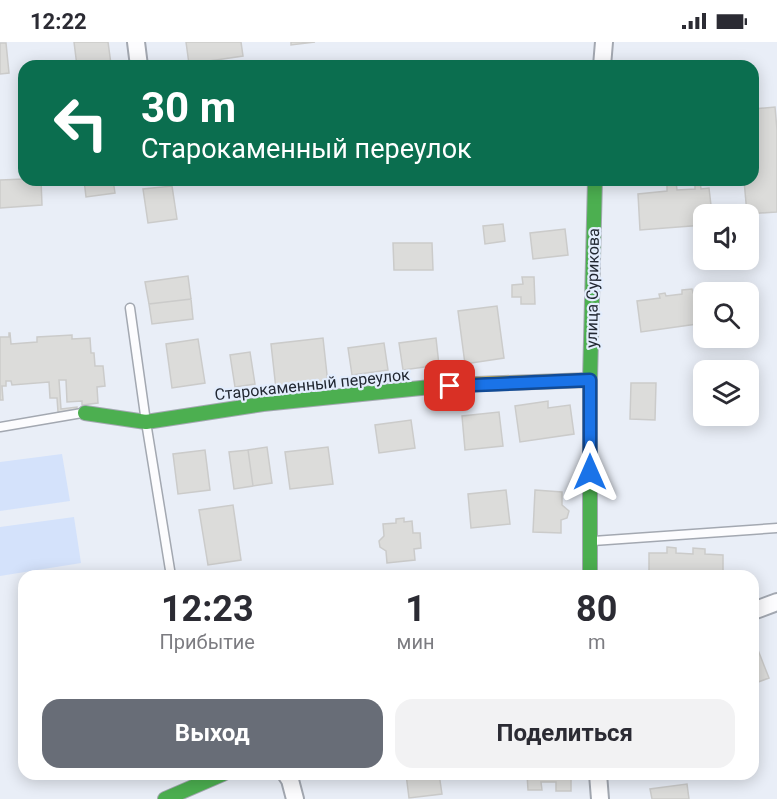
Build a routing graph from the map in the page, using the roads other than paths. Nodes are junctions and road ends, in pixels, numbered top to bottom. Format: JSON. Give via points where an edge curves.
{"nodes":[{"id":1,"x":136,"y":42,"type":"edge"},
{"id":2,"x":604,"y":42,"type":"edge"},
{"id":3,"x":139,"y":60,"type":"edge"},
{"id":4,"x":602,"y":60,"type":"edge"},
{"id":5,"x":595,"y":186,"type":"edge"},
{"id":6,"x":130,"y":308,"type":"dead end"},
{"id":7,"x":590,"y":380,"type":"junction"},
{"id":8,"x":86,"y":413,"type":"joint"},
{"id":9,"x":146,"y":422,"type":"junction"},
{"id":10,"x":0,"y":427,"type":"edge"},
{"id":11,"x":777,"y":528,"type":"edge"},
{"id":12,"x":589,"y":541,"type":"junction"},
{"id":13,"x":170,"y":570,"type":"edge"},
{"id":14,"x":590,"y":570,"type":"edge"},
{"id":15,"x":777,"y":602,"type":"edge"},
{"id":16,"x":759,"y":609,"type":"edge"},
{"id":17,"x":209,"y":780,"type":"edge"},
{"id":18,"x":290,"y":780,"type":"edge"},
{"id":19,"x":598,"y":780,"type":"edge"},
{"id":20,"x":165,"y":799,"type":"edge"},
{"id":21,"x":294,"y":799,"type":"edge"},
{"id":22,"x":600,"y":799,"type":"edge"}],
"edges":[{"from":1,"to":3,"type":"street"},
{"from":2,"to":4,"type":"street"},
{"from":5,"to":7,"type":"street","name":"улица Сурикова"},
{"from":6,"to":9,"type":"lane"},
{"from":7,"to":9,"type":"street","name":"Старокаменный переулок","via":[[450,386],[262,404]]},
{"from":7,"to":12,"type":"street","name":"улица Сурикова"},
{"from":8,"to":9,"type":"street","name":"Старокаменный переулок"},
{"from":8,"to":10,"type":"lane"},
{"from":9,"to":13,"type":"lane"},
{"from":11,"to":12,"type":"lane"},
{"from":12,"to":14,"type":"street","name":"улица Сурикова"},
{"from":15,"to":16,"type":"street"},
{"from":17,"to":20,"type":"street"},
{"from":18,"to":21,"type":"street"},
{"from":19,"to":22,"type":"street"}]}
